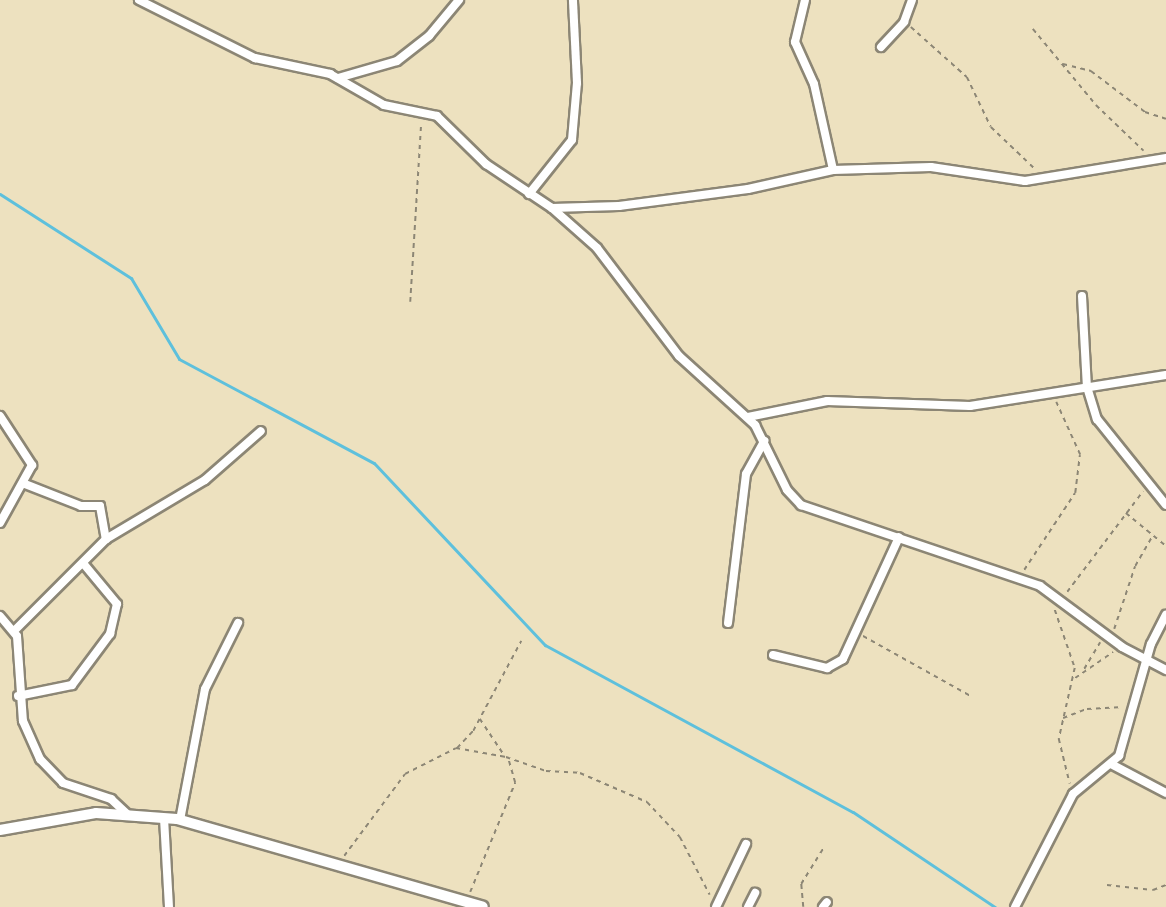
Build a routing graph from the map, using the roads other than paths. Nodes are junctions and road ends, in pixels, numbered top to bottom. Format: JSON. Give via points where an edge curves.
{"nodes":[{"id":1,"x":139,"y":0,"type":"edge"},
{"id":2,"x":459,"y":0,"type":"edge"},
{"id":3,"x":573,"y":0,"type":"edge"},
{"id":4,"x":806,"y":0,"type":"edge"},
{"id":5,"x":912,"y":0,"type":"edge"},
{"id":6,"x":881,"y":47,"type":"dead end"},
{"id":7,"x":337,"y":78,"type":"junction"},
{"id":8,"x":1166,"y":158,"type":"edge"},
{"id":9,"x":833,"y":170,"type":"junction"},
{"id":10,"x":530,"y":194,"type":"junction"},
{"id":11,"x":552,"y":208,"type":"junction"},
{"id":12,"x":1082,"y":296,"type":"dead end"},
{"id":13,"x":1166,"y":375,"type":"edge"},
{"id":14,"x":1087,"y":387,"type":"junction"},
{"id":15,"x":0,"y":416,"type":"edge"},
{"id":16,"x":748,"y":417,"type":"junction"},
{"id":17,"x":261,"y":432,"type":"dead end"},
{"id":18,"x":764,"y":441,"type":"junction"},
{"id":19,"x":25,"y":484,"type":"junction"},
{"id":20,"x":1166,"y":505,"type":"edge"},
{"id":21,"x":0,"y":523,"type":"edge"},
{"id":22,"x":898,"y":537,"type":"junction"},
{"id":23,"x":106,"y":539,"type":"junction"},
{"id":24,"x":82,"y":563,"type":"junction"},
{"id":25,"x":1166,"y":615,"type":"edge"},
{"id":26,"x":0,"y":616,"type":"edge"},
{"id":27,"x":728,"y":623,"type":"dead end"},
{"id":28,"x":238,"y":624,"type":"dead end"},
{"id":29,"x":14,"y":631,"type":"junction"},
{"id":30,"x":773,"y":654,"type":"dead end"},
{"id":31,"x":1147,"y":662,"type":"junction"},
{"id":32,"x":1166,"y":670,"type":"edge"},
{"id":33,"x":18,"y":696,"type":"junction"},
{"id":34,"x":1111,"y":764,"type":"junction"},
{"id":35,"x":1166,"y":793,"type":"edge"},
{"id":36,"x":127,"y":814,"type":"junction"},
{"id":37,"x":164,"y":818,"type":"junction"},
{"id":38,"x":180,"y":820,"type":"junction"},
{"id":39,"x":0,"y":830,"type":"edge"},
{"id":40,"x":746,"y":844,"type":"dead end"},
{"id":41,"x":754,"y":893,"type":"dead end"},
{"id":42,"x":714,"y":903,"type":"edge"},
{"id":43,"x":169,"y":907,"type":"edge"},
{"id":44,"x":483,"y":907,"type":"edge"},
{"id":45,"x":748,"y":907,"type":"edge"},
{"id":46,"x":1015,"y":907,"type":"edge"}],
"edges":[{"from":1,"to":7,"type":"street","via":[[255,58]]},
{"from":2,"to":7,"type":"street","via":[[444,21],[397,61]]},
{"from":3,"to":10,"type":"street","via":[[577,83],[572,140]]},
{"from":4,"to":9,"type":"street","via":[[795,42],[814,84]]},
{"from":5,"to":6,"type":"street","via":[[904,22]]},
{"from":7,"to":10,"type":"street","via":[[384,105],[423,111],[448,124],[486,164]]},
{"from":8,"to":9,"type":"street","via":[[1045,179],[1000,181],[931,167]]},
{"from":9,"to":11,"type":"street","via":[[748,189],[619,206]]},
{"from":10,"to":11,"type":"street"},
{"from":11,"to":16,"type":"street","via":[[612,265],[679,356]]},
{"from":12,"to":14,"type":"street"},
{"from":13,"to":14,"type":"street"},
{"from":14,"to":16,"type":"street","via":[[970,406],[827,401]]},
{"from":14,"to":20,"type":"street","via":[[1097,419],[1146,486]]},
{"from":15,"to":19,"type":"street","via":[[29,455]]},
{"from":16,"to":18,"type":"street"},
{"from":17,"to":23,"type":"street","via":[[205,480]]},
{"from":18,"to":22,"type":"street","via":[[787,490],[801,505]]},
{"from":18,"to":27,"type":"street","via":[[746,474]]},
{"from":19,"to":21,"type":"street"},
{"from":19,"to":23,"type":"street","via":[[81,506],[100,506]]},
{"from":22,"to":30,"type":"street","via":[[843,659],[827,668]]},
{"from":22,"to":31,"type":"street","via":[[1049,592]]},
{"from":23,"to":24,"type":"street"},
{"from":24,"to":29,"type":"street"},
{"from":24,"to":33,"type":"street","via":[[117,604],[110,634],[72,685]]},
{"from":25,"to":31,"type":"street"},
{"from":26,"to":29,"type":"street"},
{"from":28,"to":38,"type":"street","via":[[205,689]]},
{"from":29,"to":33,"type":"street","via":[[19,644]]},
{"from":31,"to":32,"type":"street"},
{"from":31,"to":34,"type":"street","via":[[1119,756]]},
{"from":33,"to":36,"type":"street","via":[[28,736],[51,773],[63,783],[111,799]]},
{"from":34,"to":35,"type":"street"},
{"from":34,"to":46,"type":"street","via":[[1073,794]]},
{"from":36,"to":37,"type":"street"},
{"from":36,"to":39,"type":"street"},
{"from":37,"to":38,"type":"street"},
{"from":37,"to":43,"type":"street"},
{"from":38,"to":44,"type":"street"},
{"from":40,"to":42,"type":"street"},
{"from":41,"to":45,"type":"street"}]}
